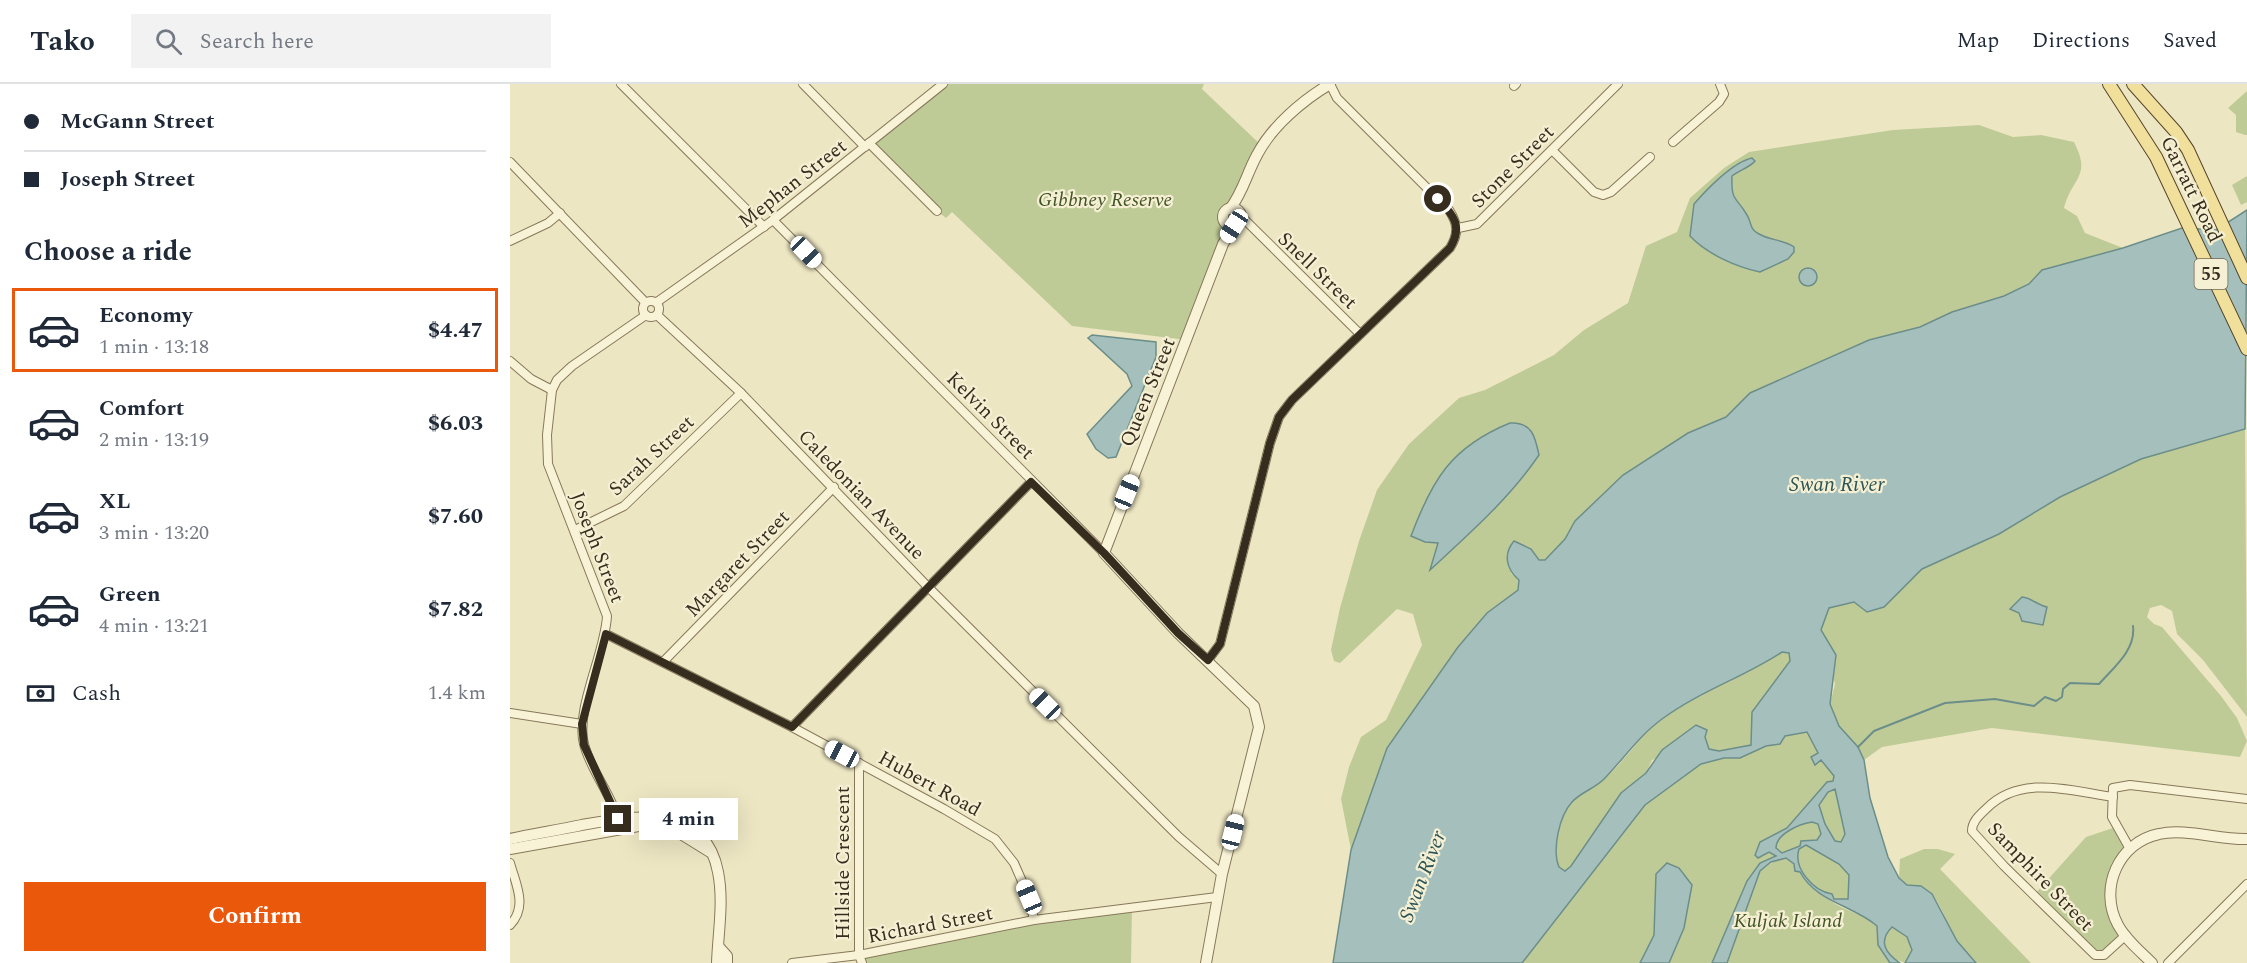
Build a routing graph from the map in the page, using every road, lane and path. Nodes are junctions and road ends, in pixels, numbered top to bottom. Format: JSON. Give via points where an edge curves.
{"nodes":[{"id":1,"x":621,"y":84,"type":"edge"},
{"id":2,"x":802,"y":84,"type":"edge"},
{"id":3,"x":943,"y":84,"type":"edge"},
{"id":4,"x":1330,"y":84,"type":"edge"},
{"id":5,"x":1618,"y":84,"type":"edge"},
{"id":6,"x":1720,"y":84,"type":"edge"},
{"id":7,"x":2109,"y":84,"type":"edge"},
{"id":8,"x":2133,"y":84,"type":"edge"},
{"id":9,"x":1673,"y":142,"type":"dead end"},
{"id":10,"x":867,"y":145,"type":"junction"},
{"id":11,"x":1552,"y":150,"type":"junction"},
{"id":12,"x":1650,"y":157,"type":"dead end"},
{"id":13,"x":510,"y":162,"type":"edge"},
{"id":14,"x":937,"y":211,"type":"dead end"},
{"id":15,"x":560,"y":213,"type":"junction"},
{"id":16,"x":1234,"y":218,"type":"junction"},
{"id":17,"x":773,"y":220,"type":"junction"},
{"id":18,"x":764,"y":227,"type":"junction"},
{"id":19,"x":1458,"y":228,"type":"junction"},
{"id":20,"x":510,"y":241,"type":"edge"},
{"id":21,"x":2247,"y":278,"type":"edge"},
{"id":22,"x":645,"y":302,"type":"junction"},
{"id":23,"x":657,"y":302,"type":"junction"},
{"id":24,"x":646,"y":315,"type":"junction"},
{"id":25,"x":657,"y":315,"type":"junction"},
{"id":26,"x":1359,"y":333,"type":"junction"},
{"id":27,"x":2247,"y":349,"type":"edge"},
{"id":28,"x":510,"y":361,"type":"edge"},
{"id":29,"x":552,"y":390,"type":"junction"},
{"id":30,"x":741,"y":393,"type":"junction"},
{"id":31,"x":1031,"y":482,"type":"junction"},
{"id":32,"x":834,"y":487,"type":"junction"},
{"id":33,"x":575,"y":530,"type":"junction"},
{"id":34,"x":1104,"y":553,"type":"junction"},
{"id":35,"x":928,"y":587,"type":"junction"},
{"id":36,"x":606,"y":634,"type":"junction"},
{"id":37,"x":1208,"y":660,"type":"junction"},
{"id":38,"x":664,"y":662,"type":"junction"},
{"id":39,"x":510,"y":713,"type":"edge"},
{"id":40,"x":582,"y":724,"type":"junction"},
{"id":41,"x":792,"y":727,"type":"junction"},
{"id":42,"x":858,"y":763,"type":"junction"},
{"id":43,"x":2113,"y":797,"type":"junction"},
{"id":44,"x":2247,"y":799,"type":"edge"},
{"id":45,"x":619,"y":823,"type":"junction"},
{"id":46,"x":510,"y":839,"type":"edge"},
{"id":47,"x":2245,"y":840,"type":"edge"},
{"id":48,"x":510,"y":849,"type":"edge"},
{"id":49,"x":2130,"y":849,"type":"junction"},
{"id":50,"x":510,"y":862,"type":"edge"},
{"id":51,"x":1222,"y":874,"type":"junction"},
{"id":52,"x":2247,"y":884,"type":"edge"},
{"id":53,"x":1217,"y":897,"type":"junction"},
{"id":54,"x":1034,"y":920,"type":"junction"},
{"id":55,"x":510,"y":925,"type":"edge"},
{"id":56,"x":2126,"y":935,"type":"junction"},
{"id":57,"x":719,"y":947,"type":"junction"},
{"id":58,"x":860,"y":959,"type":"edge"},
{"id":59,"x":717,"y":963,"type":"edge"},
{"id":60,"x":727,"y":963,"type":"edge"},
{"id":61,"x":792,"y":963,"type":"edge"},
{"id":62,"x":1206,"y":963,"type":"edge"},
{"id":63,"x":2152,"y":963,"type":"edge"},
{"id":64,"x":2168,"y":963,"type":"edge"}],
"edges":[{"from":1,"to":18,"type":"street"},
{"from":2,"to":10,"type":"street"},
{"from":3,"to":10,"type":"street","name":"Mephan Street"},
{"from":4,"to":16,"type":"street","name":"Queen Street","via":[[1309,98],[1270,136],[1256,156]]},
{"from":4,"to":19,"type":"street","via":[[1341,102],[1449,210]]},
{"from":5,"to":11,"type":"street","name":"Stone Street"},
{"from":6,"to":9,"type":"street","via":[[1724,94],[1719,102]]},
{"from":7,"to":27,"type":"main road","name":"Garratt Road","number":"55","via":[[2141,131]]},
{"from":8,"to":21,"type":"main road","name":"Garratt Road","number":"55","via":[[2176,132]]},
{"from":10,"to":14,"type":"street"},
{"from":10,"to":17,"type":"street","name":"Mephan Street"},
{"from":11,"to":12,"type":"street","via":[[1594,192],[1603,195]]},
{"from":11,"to":19,"type":"street","name":"Stone Street","via":[[1477,224]]},
{"from":13,"to":15,"type":"street"},
{"from":15,"to":20,"type":"street"},
{"from":15,"to":22,"type":"street"},
{"from":16,"to":26,"type":"street","name":"Snell Street","via":[[1254,231]]},
{"from":16,"to":34,"type":"street","name":"Queen Street"},
{"from":17,"to":18,"type":"street","name":"Mephan Street"},
{"from":17,"to":31,"type":"street","name":"Kelvin Street"},
{"from":18,"to":23,"type":"street","name":"Mephan Street"},
{"from":19,"to":26,"type":"street","name":"Stone Street","via":[[1450,248]]},
{"from":22,"to":23,"type":"street"},
{"from":22,"to":24,"type":"street"},
{"from":23,"to":25,"type":"street"},
{"from":24,"to":25,"type":"street"},
{"from":24,"to":29,"type":"street","via":[[572,366]]},
{"from":25,"to":30,"type":"street","name":"Caledonian Avenue"},
{"from":26,"to":37,"type":"street","name":"Stone Street","via":[[1279,417],[1220,644]]},
{"from":28,"to":29,"type":"street"},
{"from":29,"to":33,"type":"street","name":"Joseph Street","via":[[548,464]]},
{"from":30,"to":32,"type":"street","name":"Caledonian Avenue"},
{"from":30,"to":33,"type":"street","name":"Sarah Street","via":[[624,506]]},
{"from":31,"to":34,"type":"street","name":"Kelvin Street"},
{"from":31,"to":35,"type":"street"},
{"from":32,"to":35,"type":"street","name":"Caledonian Avenue"},
{"from":32,"to":38,"type":"street","name":"Margaret Street"},
{"from":33,"to":36,"type":"street","name":"Joseph Street","via":[[607,616]]},
{"from":34,"to":37,"type":"street","name":"Kelvin Street"},
{"from":35,"to":41,"type":"street"},
{"from":35,"to":51,"type":"street","name":"Caledonian Avenue","via":[[1179,837]]},
{"from":36,"to":38,"type":"street","name":"Hubert Road"},
{"from":36,"to":40,"type":"street","name":"Joseph Street"},
{"from":37,"to":51,"type":"street","name":"Kelvin Street","via":[[1254,706],[1259,727]]},
{"from":38,"to":41,"type":"street","name":"Hubert Road"},
{"from":39,"to":40,"type":"street"},
{"from":40,"to":45,"type":"street","name":"Joseph Street","via":[[584,745]]},
{"from":41,"to":42,"type":"street","name":"Hubert Road"},
{"from":42,"to":54,"type":"street","name":"Hubert Road","via":[[994,839],[1014,863]]},
{"from":42,"to":58,"type":"street","name":"Hillside Crescent"},
{"from":43,"to":44,"type":"street","via":[[2114,788],[2130,785]]},
{"from":43,"to":49,"type":"street","via":[[2112,817]]},
{"from":43,"to":56,"type":"street","name":"Samphire Street","via":[[2039,787],[2016,789],[1996,799],[1974,820],[1972,831],[2095,955],[2104,955]]},
{"from":45,"to":46,"type":"street"},
{"from":45,"to":48,"type":"street"},
{"from":45,"to":57,"type":"street","via":[[655,821],[710,852],[718,871]]},
{"from":47,"to":49,"type":"street","via":[[2161,833],[2136,841]]},
{"from":49,"to":56,"type":"street","via":[[2112,878],[2117,924]]},
{"from":50,"to":55,"type":"street","via":[[521,902]]},
{"from":51,"to":53,"type":"street"},
{"from":52,"to":64,"type":"street"},
{"from":53,"to":54,"type":"street","name":"Richard Street"},
{"from":53,"to":62,"type":"street"},
{"from":54,"to":58,"type":"street","name":"Richard Street"},
{"from":56,"to":63,"type":"street"},
{"from":57,"to":59,"type":"street"},
{"from":57,"to":60,"type":"street","via":[[727,956]]},
{"from":58,"to":61,"type":"street","name":"Richard Street"}]}
